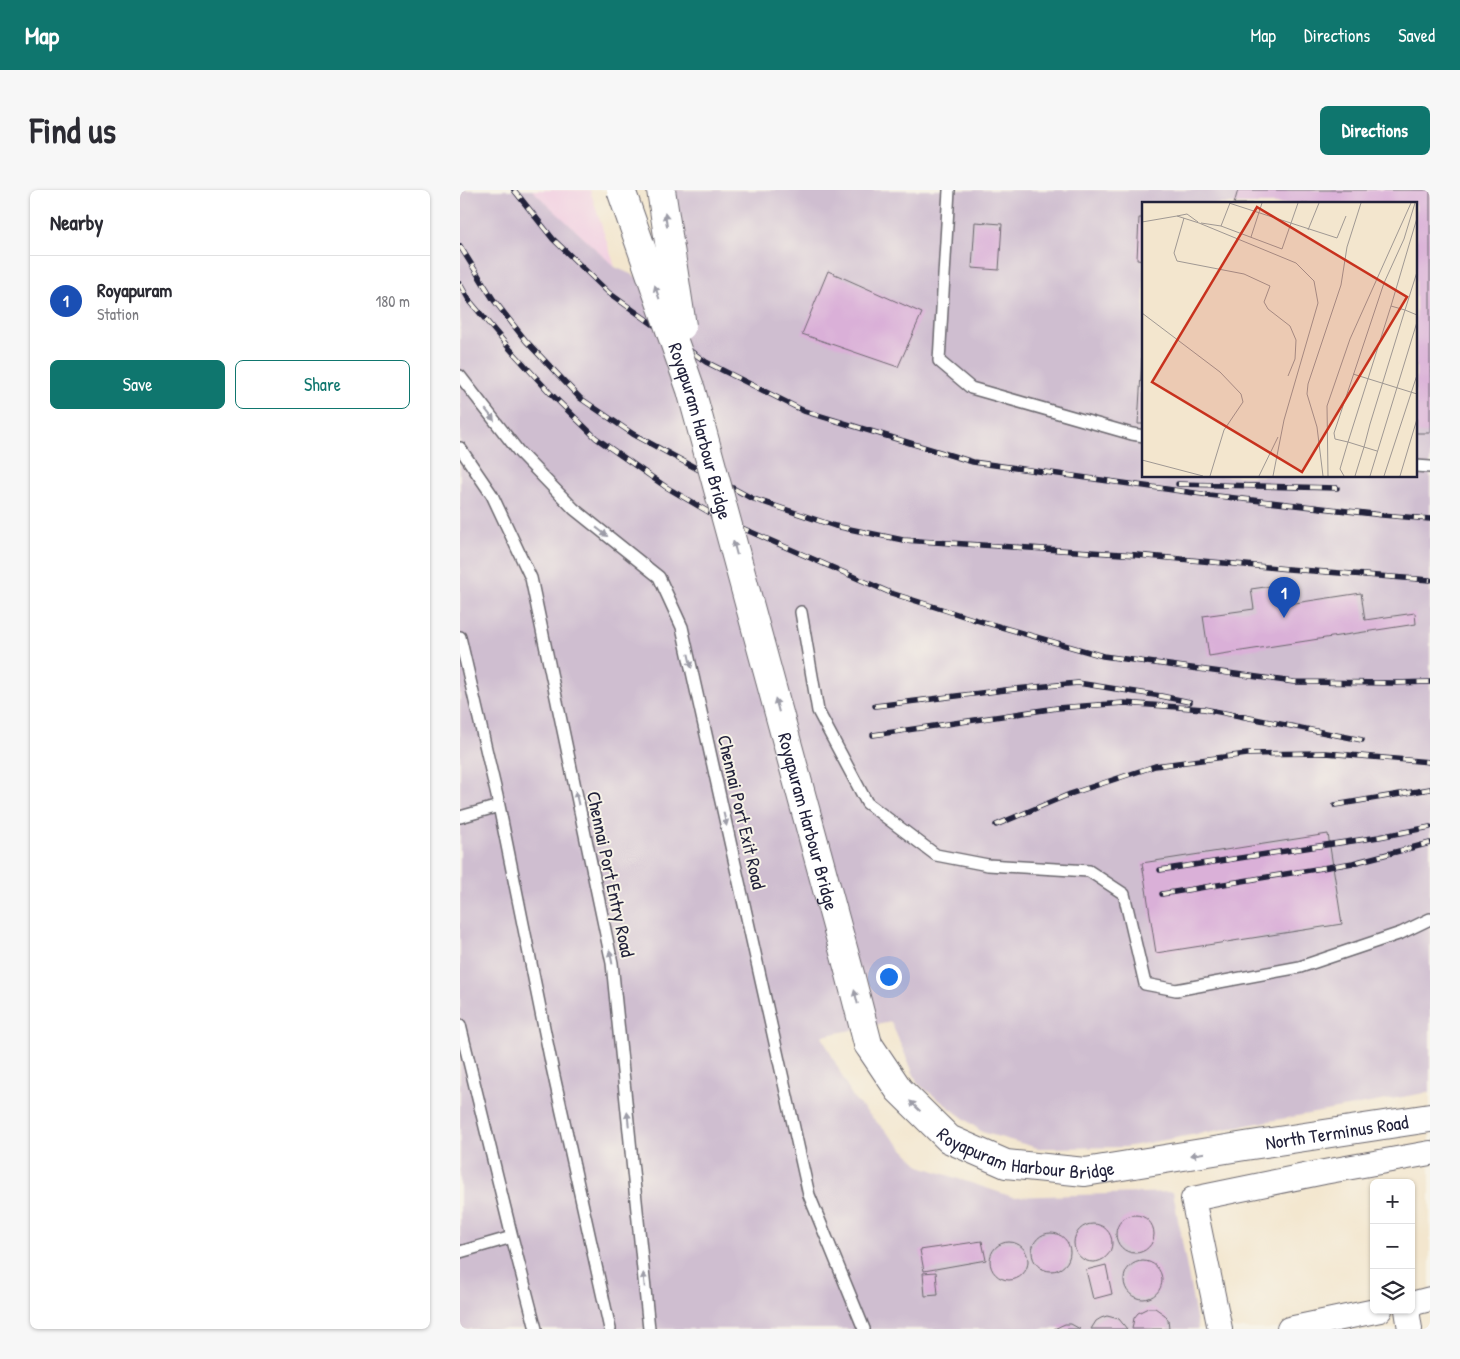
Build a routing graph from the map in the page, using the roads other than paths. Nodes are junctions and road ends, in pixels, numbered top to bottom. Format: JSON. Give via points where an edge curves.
{"nodes":[{"id":1,"x":621,"y":190,"type":"edge"},
{"id":2,"x":661,"y":190,"type":"edge"},
{"id":3,"x":949,"y":190,"type":"edge"},
{"id":4,"x":460,"y":376,"type":"edge"},
{"id":5,"x":691,"y":390,"type":"junction"},
{"id":6,"x":1142,"y":436,"type":"edge"},
{"id":7,"x":460,"y":448,"type":"edge"},
{"id":8,"x":801,"y":612,"type":"dead end"},
{"id":9,"x":460,"y":637,"type":"edge"},
{"id":10,"x":499,"y":806,"type":"junction"},
{"id":11,"x":460,"y":817,"type":"edge"},
{"id":12,"x":1430,"y":919,"type":"edge"},
{"id":13,"x":460,"y":1025,"type":"edge"},
{"id":14,"x":1430,"y":1118,"type":"edge"},
{"id":15,"x":1245,"y":1146,"type":"joint"},
{"id":16,"x":1430,"y":1154,"type":"edge"},
{"id":17,"x":1377,"y":1173,"type":"edge"},
{"id":18,"x":512,"y":1236,"type":"junction"},
{"id":19,"x":460,"y":1252,"type":"edge"},
{"id":20,"x":1430,"y":1299,"type":"edge"},
{"id":21,"x":1415,"y":1303,"type":"edge"},
{"id":22,"x":1370,"y":1312,"type":"edge"},
{"id":23,"x":1408,"y":1314,"type":"edge"},
{"id":24,"x":536,"y":1329,"type":"edge"},
{"id":25,"x":610,"y":1329,"type":"edge"},
{"id":26,"x":649,"y":1329,"type":"edge"},
{"id":27,"x":864,"y":1329,"type":"edge"},
{"id":28,"x":1220,"y":1329,"type":"edge"},
{"id":29,"x":1289,"y":1329,"type":"edge"},
{"id":30,"x":1410,"y":1329,"type":"edge"}],
"edges":[{"from":5,"to":1,"type":"main road","name":"Royapuram Harbour Bridge","one_way":true,"bridge":true},
{"from":5,"to":2,"type":"main road","one_way":true,"bridge":true},
{"from":3,"to":6,"type":"lane","via":[[939,361],[971,388]]},
{"from":4,"to":27,"type":"lane","name":"Chennai Port Exit Road","one_way":true,"via":[[519,452],[574,509],[659,577],[682,627],[808,1195]]},
{"from":15,"to":5,"type":"main road","name":"Royapuram Harbour Bridge","one_way":true,"bridge":true,"via":[[1085,1172],[1006,1164],[949,1139],[899,1090],[868,1044]]},
{"from":26,"to":7,"type":"lane","name":"Chennai Port Entry Road","one_way":true,"via":[[612,963],[531,578],[492,495]]},
{"from":8,"to":12,"type":"lane","via":[[818,710],[866,803],[936,855],[988,865],[1089,871],[1124,894],[1144,984],[1176,990],[1300,967],[1401,933]]},
{"from":9,"to":10,"type":"lane"},
{"from":10,"to":11,"type":"lane"},
{"from":10,"to":25,"type":"lane"},
{"from":13,"to":18,"type":"lane"},
{"from":14,"to":15,"type":"main road","name":"North Terminus Road"},
{"from":16,"to":17,"type":"street"},
{"from":17,"to":28,"type":"street","via":[[1324,1172],[1193,1199]]},
{"from":18,"to":19,"type":"lane"},
{"from":18,"to":24,"type":"lane"},
{"from":20,"to":21,"type":"street"},
{"from":22,"to":29,"type":"street"},
{"from":23,"to":30,"type":"street"}]}
